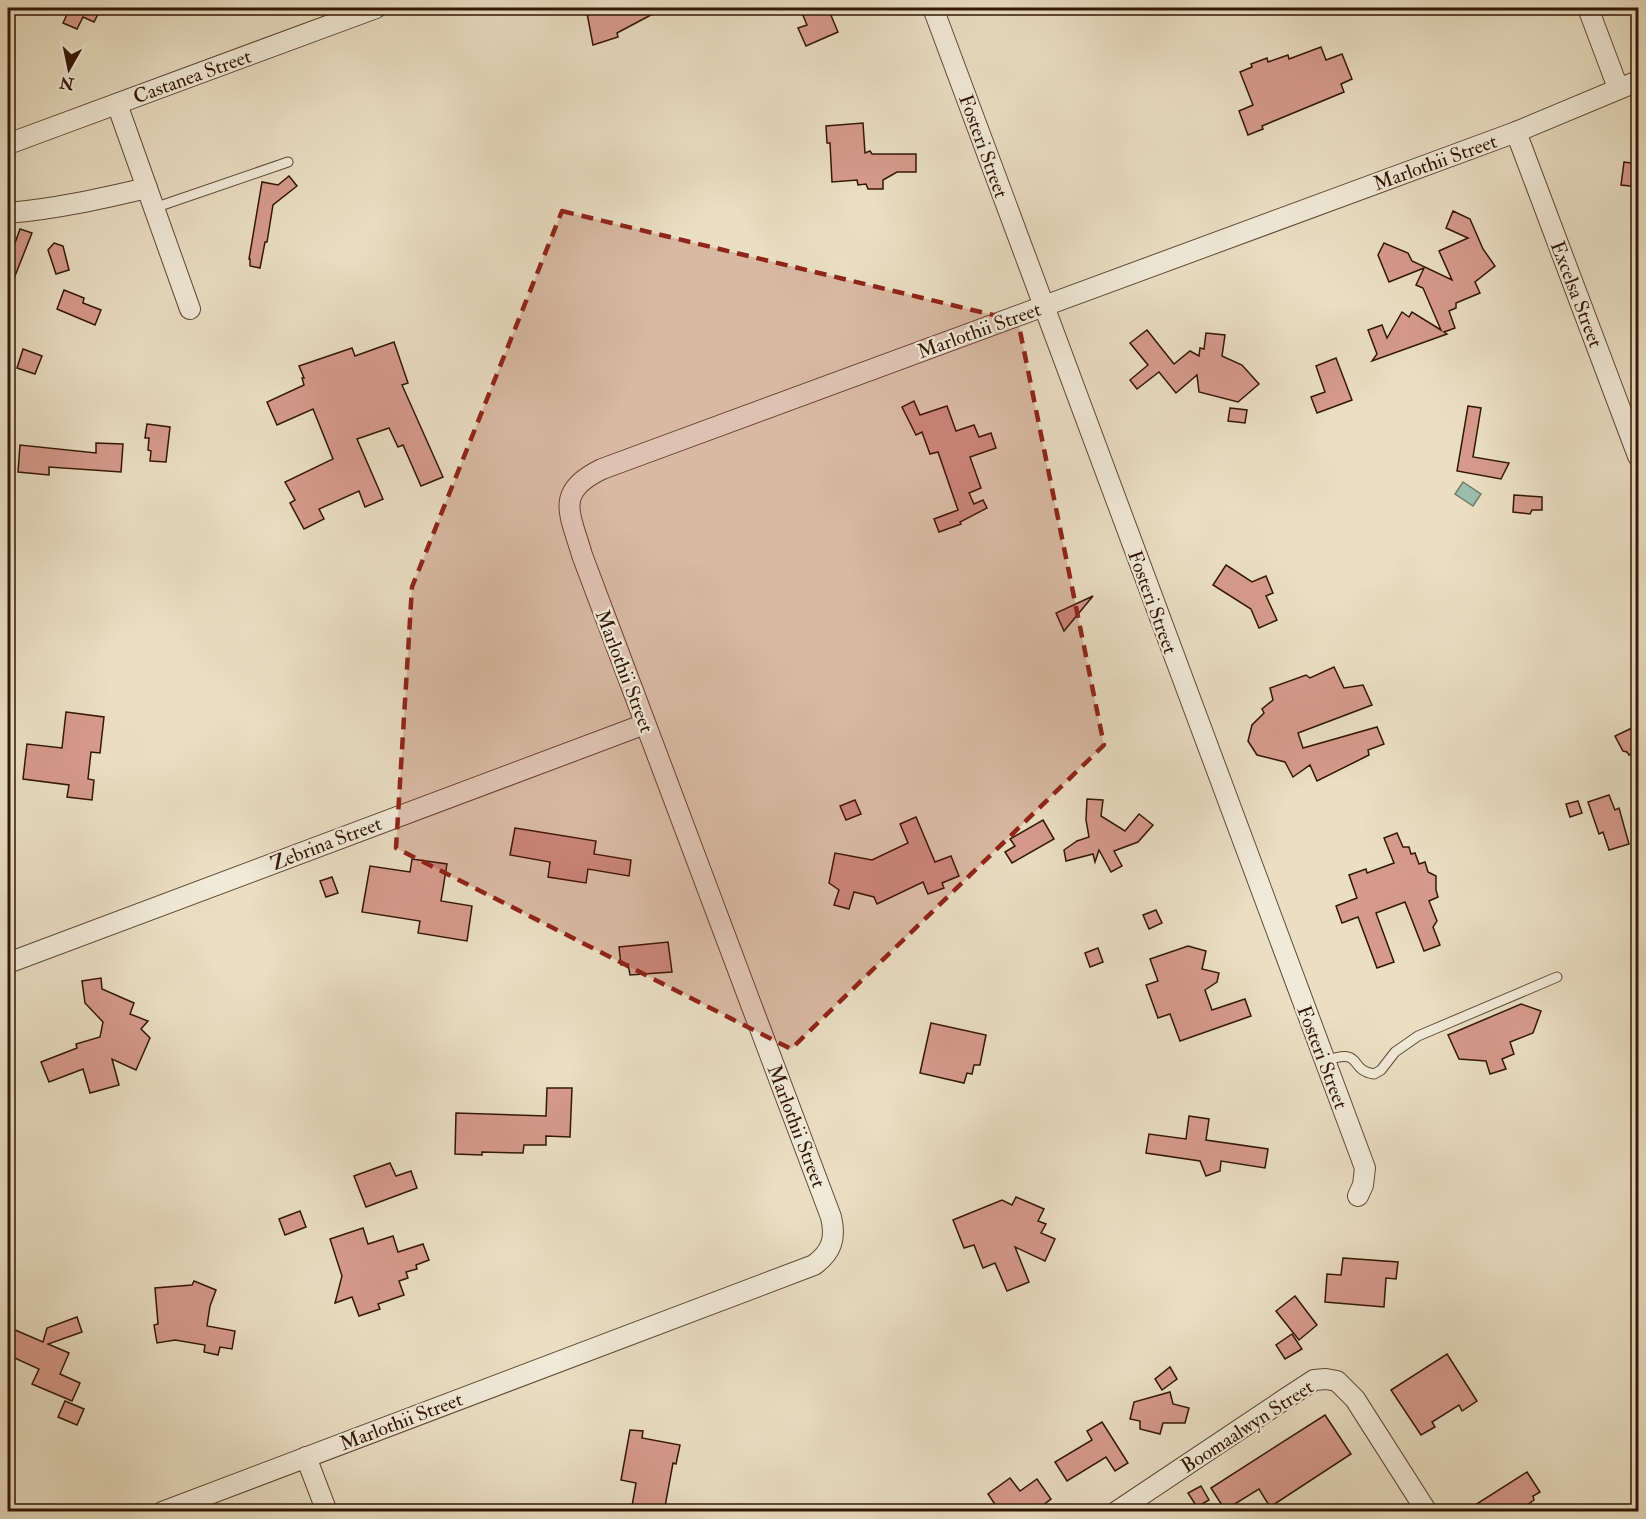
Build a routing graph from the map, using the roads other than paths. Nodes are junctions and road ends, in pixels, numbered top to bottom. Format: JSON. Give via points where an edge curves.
{"nodes":[{"id":1,"x":376,"y":8,"type":"edge"},
{"id":2,"x":933,"y":8,"type":"edge"},
{"id":3,"x":1588,"y":8,"type":"edge"},
{"id":4,"x":1638,"y":81,"type":"edge"},
{"id":5,"x":1618,"y":88,"type":"junction"},
{"id":6,"x":117,"y":104,"type":"junction"},
{"id":7,"x":1516,"y":132,"type":"junction"},
{"id":8,"x":8,"y":144,"type":"edge"},
{"id":9,"x":288,"y":162,"type":"dead end"},
{"id":10,"x":147,"y":188,"type":"junction"},
{"id":11,"x":154,"y":208,"type":"junction"},
{"id":12,"x":8,"y":213,"type":"edge"},
{"id":13,"x":1043,"y":306,"type":"junction"},
{"id":14,"x":190,"y":309,"type":"dead end"},
{"id":15,"x":1638,"y":456,"type":"edge"},
{"id":16,"x":645,"y":724,"type":"junction"},
{"id":17,"x":8,"y":963,"type":"edge"},
{"id":18,"x":1557,"y":978,"type":"dead end"},
{"id":19,"x":1325,"y":1061,"type":"junction"},
{"id":20,"x":1358,"y":1196,"type":"dead end"},
{"id":21,"x":306,"y":1458,"type":"junction"},
{"id":22,"x":1143,"y":1504,"type":"edge"},
{"id":23,"x":162,"y":1512,"type":"edge"},
{"id":24,"x":327,"y":1512,"type":"edge"},
{"id":25,"x":1116,"y":1512,"type":"edge"},
{"id":26,"x":1427,"y":1512,"type":"edge"}],
"edges":[{"from":1,"to":6,"type":"street","name":"Castanea Street"},
{"from":2,"to":13,"type":"street","name":"Fosteri Street"},
{"from":3,"to":5,"type":"street"},
{"from":4,"to":5,"type":"street","name":"Marlothii Street"},
{"from":5,"to":7,"type":"street","name":"Marlothii Street"},
{"from":6,"to":8,"type":"street","name":"Castanea Street"},
{"from":6,"to":10,"type":"street"},
{"from":7,"to":13,"type":"street","name":"Marlothii Street"},
{"from":7,"to":15,"type":"street","name":"Excelsa Street"},
{"from":9,"to":11,"type":"lane"},
{"from":10,"to":11,"type":"street"},
{"from":10,"to":12,"type":"street","via":[[48,210]]},
{"from":11,"to":14,"type":"street"},
{"from":13,"to":16,"type":"street","name":"Marlothii Street","via":[[602,469],[579,483],[571,493],[569,506],[582,555]]},
{"from":13,"to":19,"type":"street","name":"Fosteri Street"},
{"from":16,"to":17,"type":"street","name":"Zebrina Street"},
{"from":16,"to":21,"type":"street","name":"Marlothii Street","via":[[831,1217],[831,1245],[814,1265]]},
{"from":18,"to":19,"type":"lane","via":[[1413,1040],[1374,1074],[1361,1069],[1347,1056]]},
{"from":19,"to":20,"type":"street","name":"Fosteri Street","via":[[1365,1168]]},
{"from":21,"to":23,"type":"street","name":"Marlothii Street"},
{"from":21,"to":24,"type":"street"},
{"from":22,"to":25,"type":"street","name":"Boomaalwyn Street"},
{"from":22,"to":26,"type":"street","name":"Boomaalwyn Street","via":[[1305,1386],[1326,1379],[1336,1381],[1356,1399]]}]}
